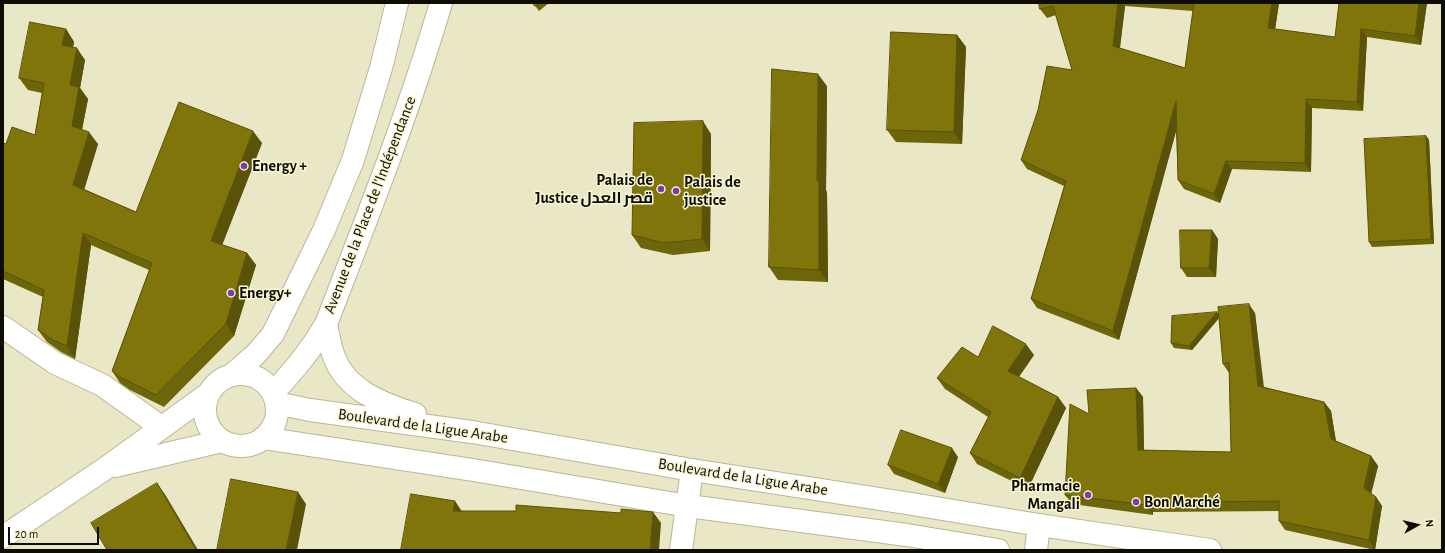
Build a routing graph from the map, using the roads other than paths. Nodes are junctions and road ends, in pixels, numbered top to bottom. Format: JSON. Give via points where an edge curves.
{"nodes":[{"id":1,"x":397,"y":3,"type":"edge"},
{"id":2,"x":441,"y":3,"type":"edge"},
{"id":3,"x":326,"y":324,"type":"junction"},
{"id":4,"x":3,"y":327,"type":"edge"},
{"id":5,"x":233,"y":374,"type":"junction"},
{"id":6,"x":208,"y":394,"type":"junction"},
{"id":7,"x":275,"y":398,"type":"junction"},
{"id":8,"x":161,"y":427,"type":"junction"},
{"id":9,"x":472,"y":432,"type":"junction"},
{"id":10,"x":263,"y":438,"type":"junction"},
{"id":11,"x":222,"y":441,"type":"junction"},
{"id":12,"x":106,"y":468,"type":"junction"},
{"id":13,"x":692,"y":470,"type":"junction"},
{"id":14,"x":688,"y":506,"type":"junction"},
{"id":15,"x":1039,"y":525,"type":"junction"},
{"id":16,"x":3,"y":537,"type":"edge"},
{"id":17,"x":681,"y":550,"type":"edge"},
{"id":18,"x":998,"y":550,"type":"edge"},
{"id":19,"x":1036,"y":550,"type":"edge"},
{"id":20,"x":1210,"y":550,"type":"edge"}],
"edges":[{"from":1,"to":5,"type":"main road","name":"Avenue de la Place de l'Indépendance","via":[[381,68],[353,160],[324,230],[273,334],[256,354]]},
{"from":2,"to":3,"type":"main road","name":"Avenue de la Place de l'Indépendance","via":[[381,182]]},
{"from":3,"to":7,"type":"main road","name":"Avenue de la Place de l'Indépendance","via":[[314,345]]},
{"from":3,"to":9,"type":"main road","via":[[333,355],[340,369],[362,392],[388,405]]},
{"from":4,"to":8,"type":"main road","via":[[55,363],[102,385]]},
{"from":5,"to":6,"type":"main road","via":[[222,378]]},
{"from":5,"to":7,"type":"main road","via":[[253,375],[268,386]]},
{"from":6,"to":8,"type":"main road"},
{"from":6,"to":11,"type":"main road","via":[[205,405],[208,426]]},
{"from":7,"to":9,"type":"main road","name":"Boulevard de la Ligue Arabe","via":[[310,410]]},
{"from":7,"to":10,"type":"main road","via":[[275,422]]},
{"from":8,"to":12,"type":"main road"},
{"from":9,"to":13,"type":"main road","name":"Boulevard de la Ligue Arabe"},
{"from":10,"to":11,"type":"main road","via":[[254,444],[244,446]]},
{"from":10,"to":14,"type":"main road"},
{"from":11,"to":12,"type":"main road"},
{"from":12,"to":16,"type":"main road"},
{"from":13,"to":14,"type":"main road"},
{"from":13,"to":15,"type":"main road","name":"Boulevard de la Ligue Arabe"},
{"from":14,"to":17,"type":"main road"},
{"from":14,"to":18,"type":"main road","via":[[907,535]]},
{"from":15,"to":19,"type":"main road"},
{"from":15,"to":20,"type":"main road","name":"Boulevard de la Ligue Arabe"}]}
